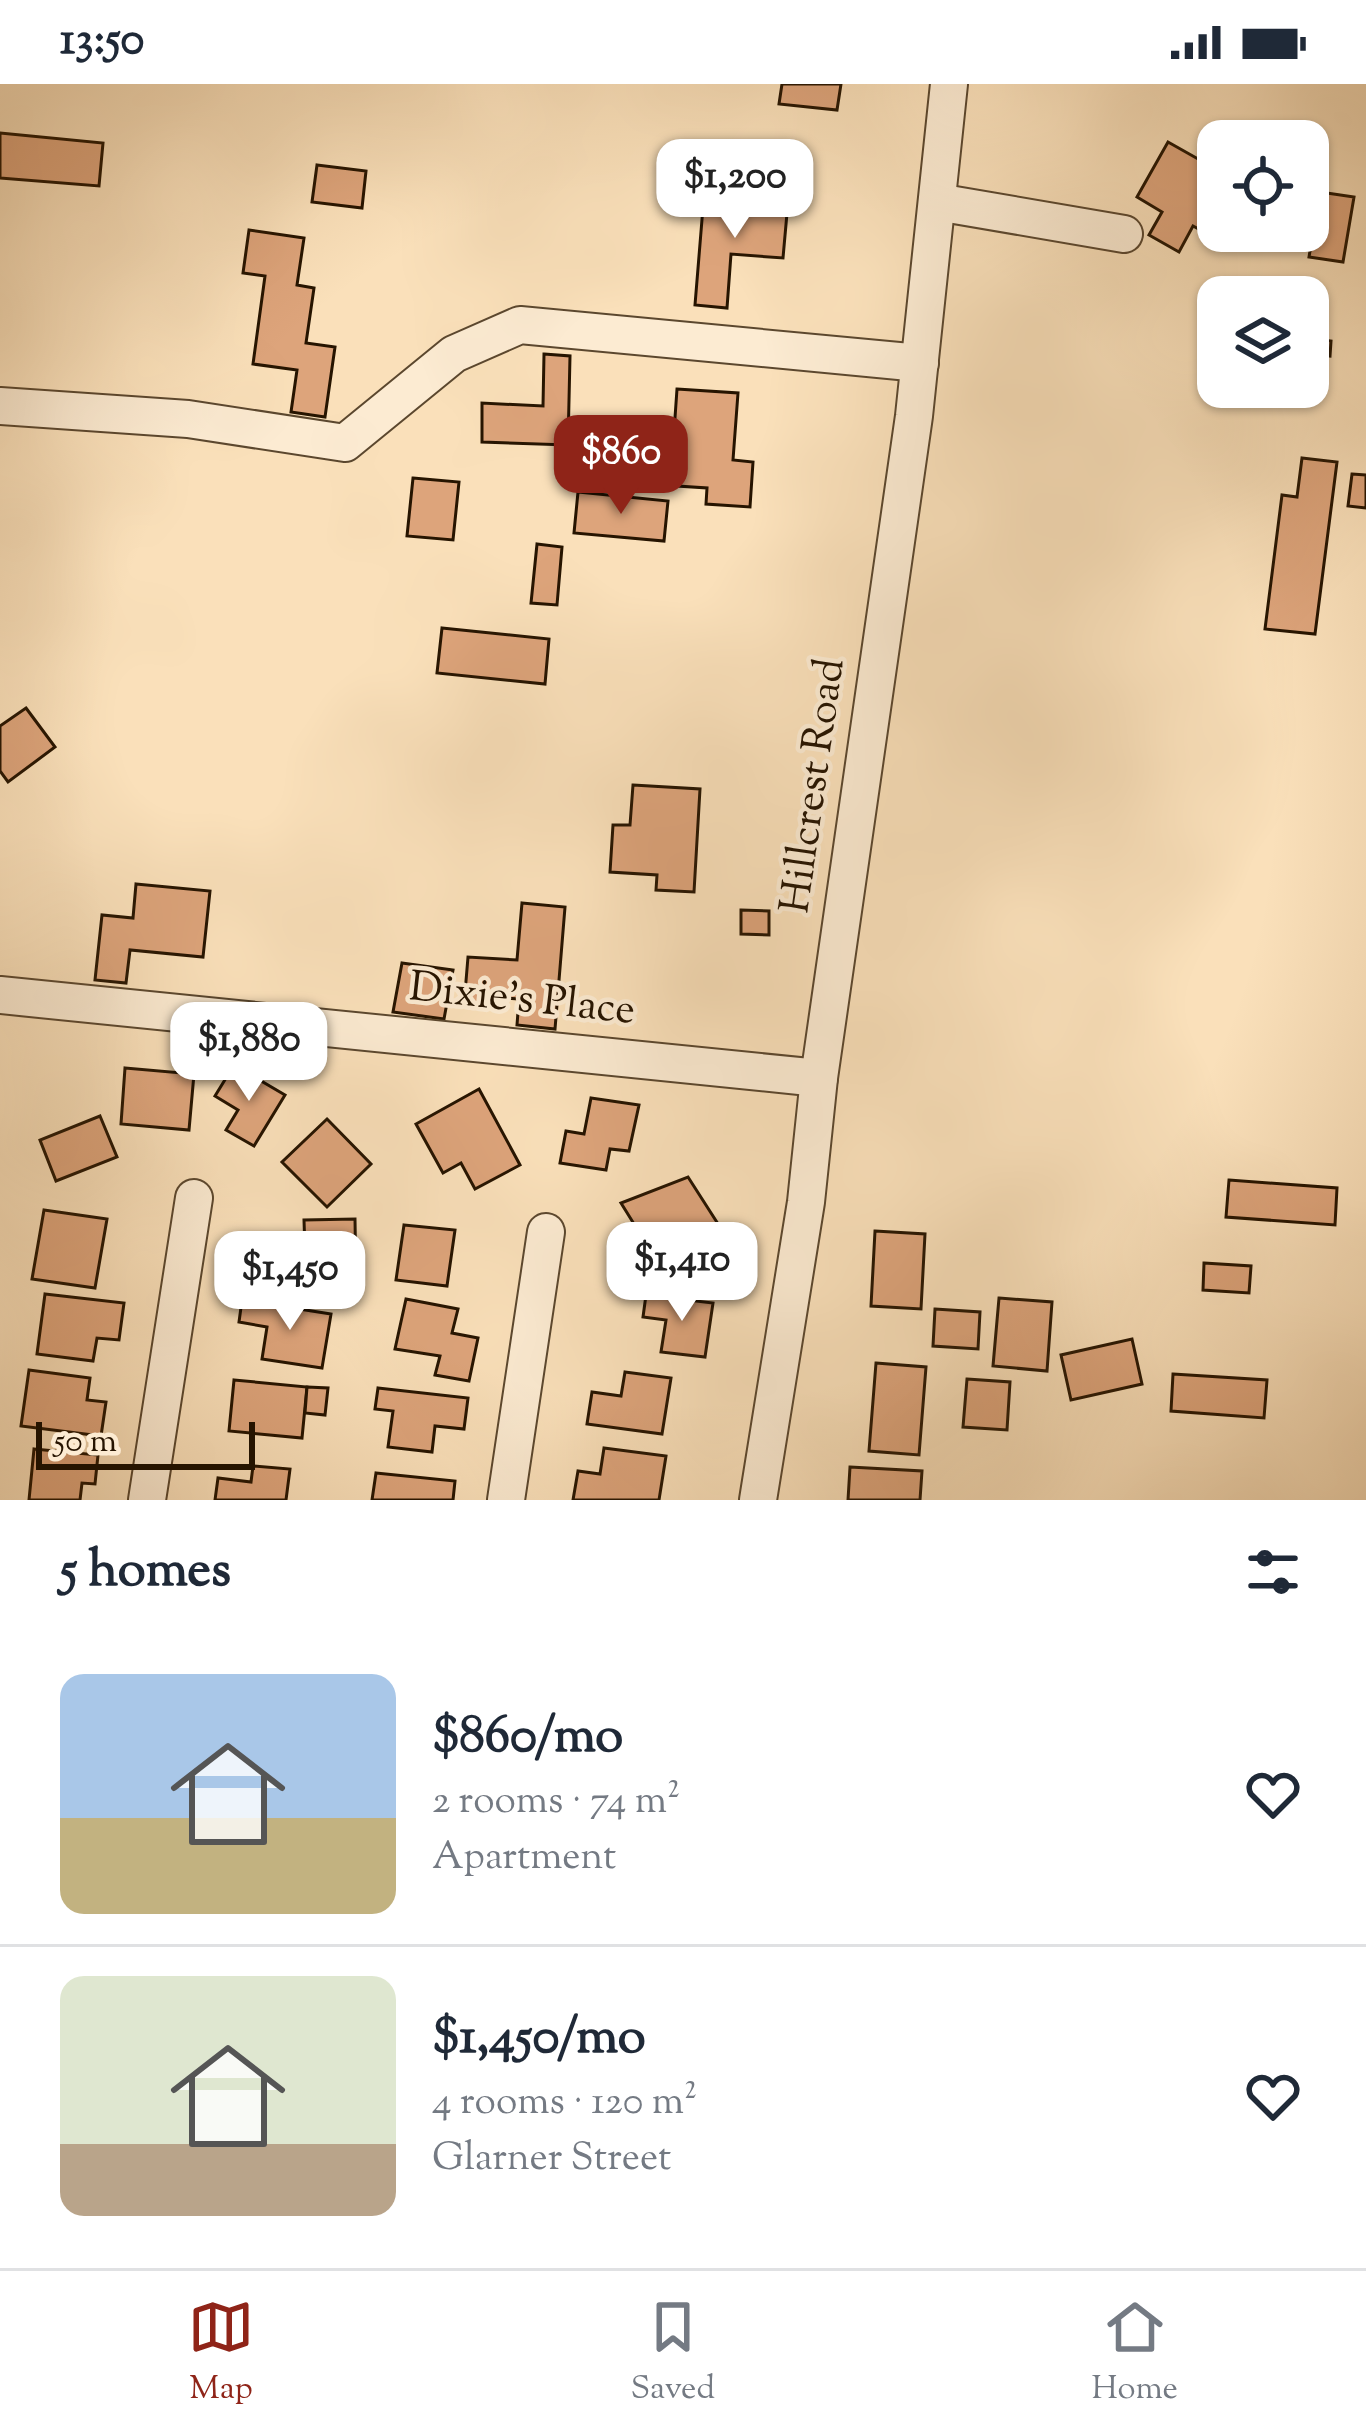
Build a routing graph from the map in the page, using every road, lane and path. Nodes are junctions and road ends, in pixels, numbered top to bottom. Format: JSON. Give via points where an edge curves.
{"nodes":[{"id":1,"x":949,"y":84,"type":"edge"},
{"id":2,"x":937,"y":202,"type":"junction"},
{"id":3,"x":1124,"y":234,"type":"dead end"},
{"id":4,"x":920,"y":363,"type":"junction"},
{"id":5,"x":0,"y":406,"type":"edge"},
{"id":6,"x":0,"y":994,"type":"edge"},
{"id":7,"x":819,"y":1078,"type":"junction"},
{"id":8,"x":194,"y":1198,"type":"dead end"},
{"id":9,"x":546,"y":1232,"type":"dead end"},
{"id":10,"x":148,"y":1500,"type":"edge"},
{"id":11,"x":506,"y":1500,"type":"edge"},
{"id":12,"x":758,"y":1500,"type":"edge"}],
"edges":[{"from":1,"to":2,"type":"street","name":"Hillcrest Road"},
{"from":2,"to":3,"type":"street"},
{"from":2,"to":4,"type":"street","name":"Hillcrest Road"},
{"from":4,"to":5,"type":"street","via":[[520,325],[454,354],[345,443],[188,419]]},
{"from":4,"to":7,"type":"street","name":"Hillcrest Road"},
{"from":6,"to":7,"type":"street","name":"Dixie's Place"},
{"from":7,"to":12,"type":"street","name":"Hillcrest Road"},
{"from":8,"to":10,"type":"street"},
{"from":9,"to":11,"type":"street"}]}
